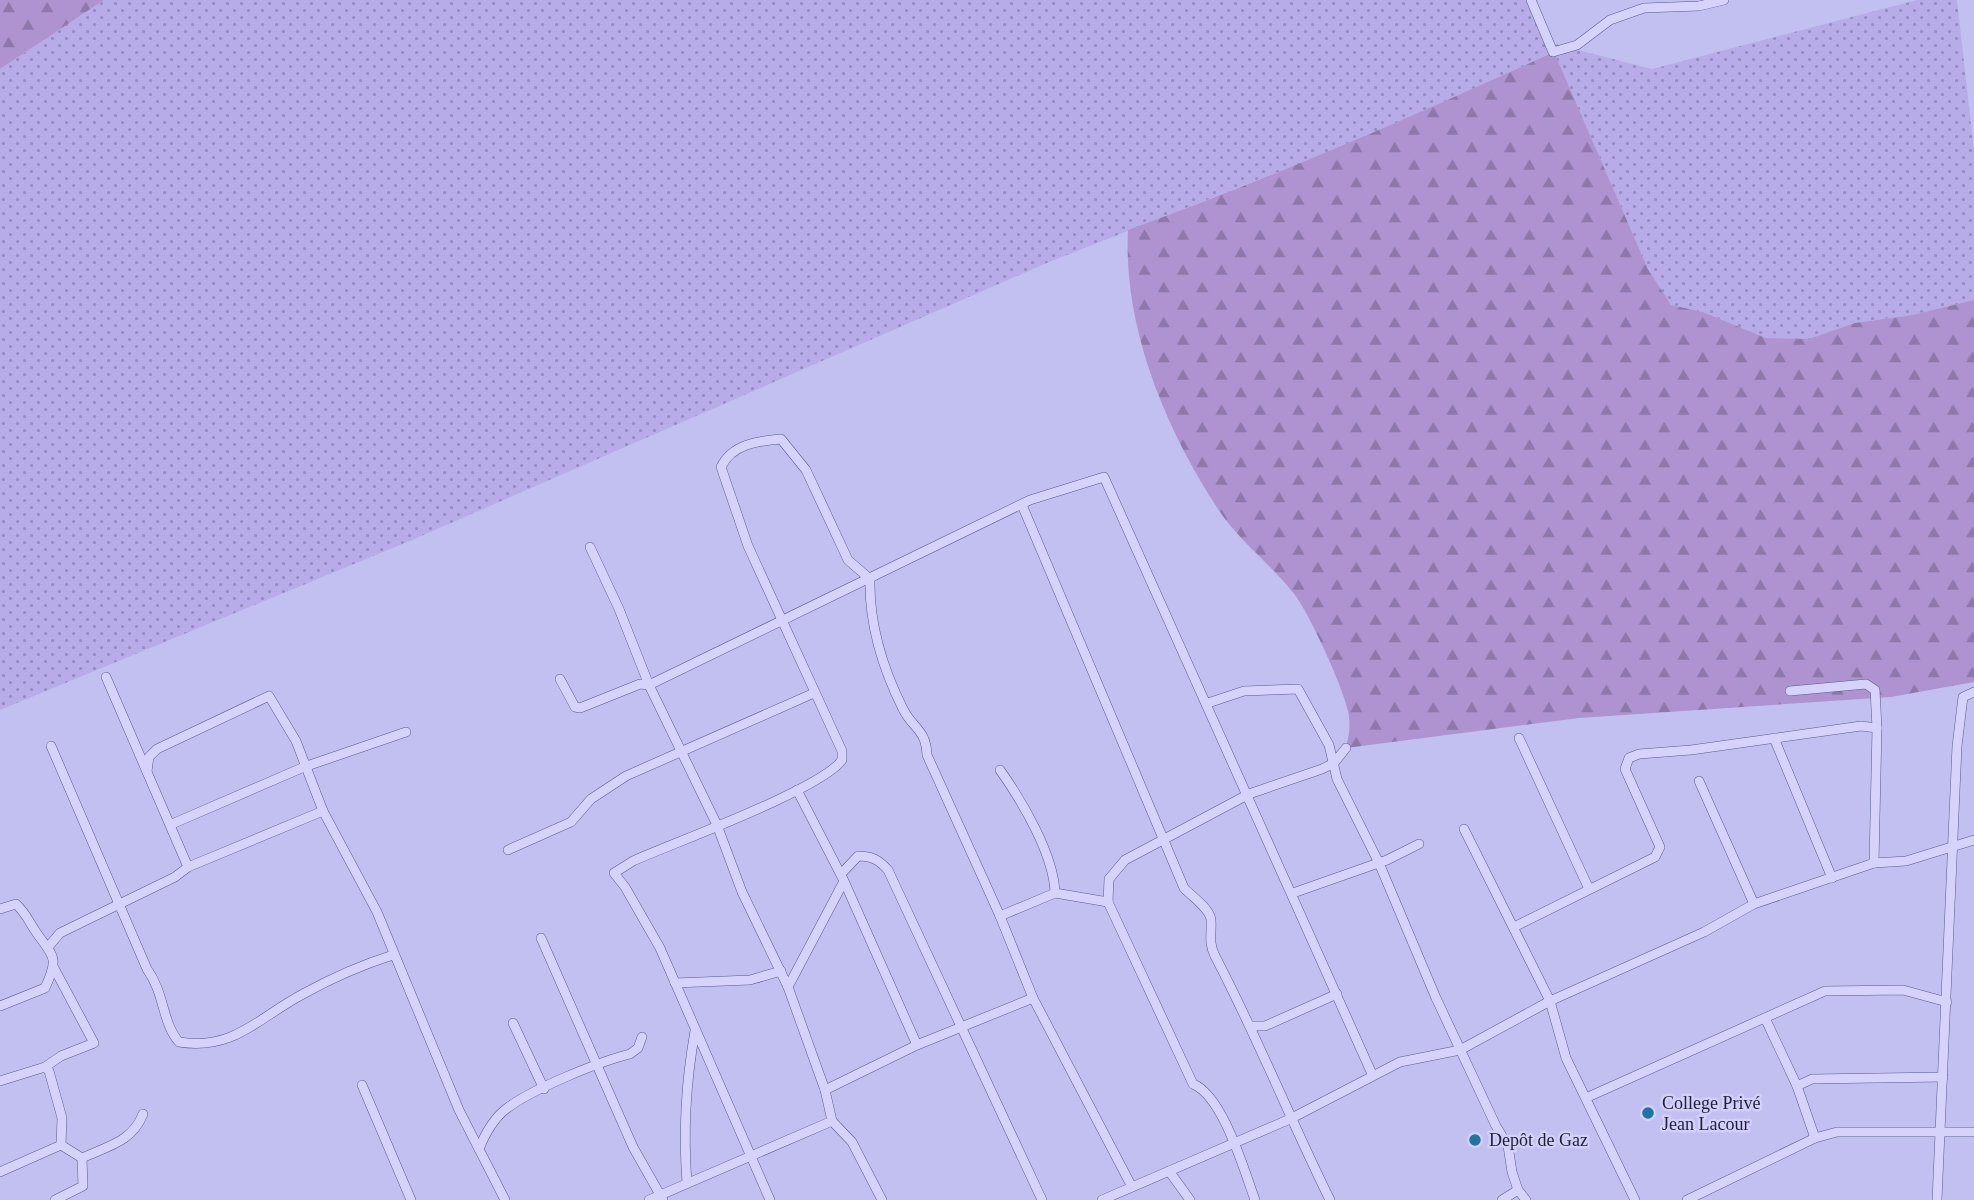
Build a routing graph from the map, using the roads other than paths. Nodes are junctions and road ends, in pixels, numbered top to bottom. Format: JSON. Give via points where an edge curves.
{"nodes":[{"id":1,"x":1531,"y":0,"type":"edge"},
{"id":2,"x":1724,"y":0,"type":"edge"},
{"id":3,"x":1021,"y":505,"type":"junction"},
{"id":4,"x":590,"y":547,"type":"dead end"},
{"id":5,"x":870,"y":579,"type":"junction"},
{"id":6,"x":781,"y":622,"type":"junction"},
{"id":7,"x":106,"y":677,"type":"dead end"},
{"id":8,"x":560,"y":679,"type":"dead end"},
{"id":9,"x":649,"y":685,"type":"junction"},
{"id":10,"x":1790,"y":691,"type":"dead end"},
{"id":11,"x":1974,"y":692,"type":"edge"},
{"id":12,"x":814,"y":693,"type":"junction"},
{"id":13,"x":1208,"y":703,"type":"junction"},
{"id":14,"x":1877,"y":728,"type":"junction"},
{"id":15,"x":406,"y":732,"type":"dead end"},
{"id":16,"x":1519,"y":738,"type":"dead end"},
{"id":17,"x":1774,"y":738,"type":"junction"},
{"id":18,"x":51,"y":746,"type":"dead end"},
{"id":19,"x":1346,"y":748,"type":"dead end"},
{"id":20,"x":683,"y":754,"type":"junction"},
{"id":21,"x":1334,"y":763,"type":"junction"},
{"id":22,"x":304,"y":767,"type":"junction"},
{"id":23,"x":1000,"y":770,"type":"dead end"},
{"id":24,"x":147,"y":771,"type":"junction"},
{"id":25,"x":1699,"y":781,"type":"dead end"},
{"id":26,"x":797,"y":790,"type":"junction"},
{"id":27,"x":1249,"y":794,"type":"junction"},
{"id":28,"x":323,"y":811,"type":"junction"},
{"id":29,"x":172,"y":824,"type":"junction"},
{"id":30,"x":717,"y":825,"type":"junction"},
{"id":31,"x":1464,"y":828,"type":"dead end"},
{"id":32,"x":1164,"y":838,"type":"junction"},
{"id":33,"x":1974,"y":840,"type":"edge"},
{"id":34,"x":1419,"y":844,"type":"dead end"},
{"id":35,"x":1953,"y":844,"type":"junction"},
{"id":36,"x":508,"y":850,"type":"dead end"},
{"id":37,"x":1379,"y":863,"type":"junction"},
{"id":38,"x":1874,"y":863,"type":"junction"},
{"id":39,"x":188,"y":867,"type":"junction"},
{"id":40,"x":842,"y":878,"type":"junction"},
{"id":41,"x":1832,"y":878,"type":"junction"},
{"id":42,"x":1589,"y":889,"type":"junction"},
{"id":43,"x":1055,"y":892,"type":"junction"},
{"id":44,"x":1293,"y":893,"type":"junction"},
{"id":45,"x":1108,"y":902,"type":"junction"},
{"id":46,"x":119,"y":904,"type":"junction"},
{"id":47,"x":1754,"y":904,"type":"junction"},
{"id":48,"x":0,"y":909,"type":"edge"},
{"id":49,"x":1000,"y":916,"type":"junction"},
{"id":50,"x":1514,"y":927,"type":"junction"},
{"id":51,"x":541,"y":938,"type":"dead end"},
{"id":52,"x":49,"y":946,"type":"junction"},
{"id":53,"x":393,"y":955,"type":"junction"},
{"id":54,"x":54,"y":968,"type":"junction"},
{"id":55,"x":781,"y":971,"type":"junction"},
{"id":56,"x":676,"y":983,"type":"junction"},
{"id":57,"x":788,"y":987,"type":"junction"},
{"id":58,"x":1338,"y":994,"type":"junction"},
{"id":59,"x":1033,"y":998,"type":"junction"},
{"id":60,"x":1550,"y":1001,"type":"junction"},
{"id":61,"x":1947,"y":1003,"type":"junction"},
{"id":62,"x":0,"y":1006,"type":"edge"},
{"id":63,"x":1765,"y":1018,"type":"junction"},
{"id":64,"x":513,"y":1023,"type":"dead end"},
{"id":65,"x":1250,"y":1026,"type":"junction"},
{"id":66,"x":962,"y":1028,"type":"junction"},
{"id":67,"x":695,"y":1029,"type":"junction"},
{"id":68,"x":642,"y":1037,"type":"dead end"},
{"id":69,"x":917,"y":1045,"type":"junction"},
{"id":70,"x":1460,"y":1050,"type":"junction"},
{"id":71,"x":597,"y":1066,"type":"junction"},
{"id":72,"x":45,"y":1067,"type":"junction"},
{"id":73,"x":1373,"y":1074,"type":"junction"},
{"id":74,"x":1943,"y":1077,"type":"junction"},
{"id":75,"x":0,"y":1080,"type":"edge"},
{"id":76,"x":362,"y":1085,"type":"dead end"},
{"id":77,"x":1797,"y":1086,"type":"junction"},
{"id":78,"x":544,"y":1089,"type":"junction"},
{"id":79,"x":825,"y":1090,"type":"junction"},
{"id":80,"x":1588,"y":1097,"type":"junction"},
{"id":81,"x":144,"y":1114,"type":"dead end"},
{"id":82,"x":1290,"y":1119,"type":"junction"},
{"id":83,"x":832,"y":1121,"type":"junction"},
{"id":84,"x":1941,"y":1130,"type":"junction"},
{"id":85,"x":1974,"y":1132,"type":"edge"},
{"id":86,"x":1815,"y":1138,"type":"junction"},
{"id":87,"x":1235,"y":1143,"type":"junction"},
{"id":88,"x":61,"y":1145,"type":"junction"},
{"id":89,"x":479,"y":1149,"type":"junction"},
{"id":90,"x":750,"y":1155,"type":"junction"},
{"id":91,"x":82,"y":1158,"type":"junction"},
{"id":92,"x":1169,"y":1171,"type":"junction"},
{"id":93,"x":0,"y":1172,"type":"edge"},
{"id":94,"x":687,"y":1183,"type":"junction"},
{"id":95,"x":1518,"y":1190,"type":"junction"},
{"id":96,"x":1128,"y":1193,"type":"edge"},
{"id":97,"x":662,"y":1197,"type":"edge"},
{"id":98,"x":55,"y":1200,"type":"edge"},
{"id":99,"x":411,"y":1200,"type":"edge"},
{"id":100,"x":505,"y":1200,"type":"edge"},
{"id":101,"x":649,"y":1200,"type":"edge"},
{"id":102,"x":770,"y":1200,"type":"edge"},
{"id":103,"x":883,"y":1200,"type":"edge"},
{"id":104,"x":1042,"y":1200,"type":"edge"},
{"id":105,"x":1102,"y":1200,"type":"edge"},
{"id":106,"x":1190,"y":1200,"type":"edge"},
{"id":107,"x":1255,"y":1200,"type":"edge"},
{"id":108,"x":1330,"y":1200,"type":"edge"},
{"id":109,"x":1502,"y":1200,"type":"edge"},
{"id":110,"x":1526,"y":1200,"type":"edge"},
{"id":111,"x":1635,"y":1200,"type":"edge"},
{"id":112,"x":1687,"y":1200,"type":"edge"},
{"id":113,"x":1937,"y":1200,"type":"edge"}],
"edges":[{"from":1,"to":2,"type":"street","via":[[1553,52],[1577,45],[1609,20],[1644,8]]},
{"from":3,"to":5,"type":"street"},
{"from":3,"to":13,"type":"street","via":[[1104,477]]},
{"from":3,"to":32,"type":"street"},
{"from":4,"to":9,"type":"street"},
{"from":5,"to":6,"type":"street"},
{"from":5,"to":6,"type":"street","via":[[848,560],[806,470],[781,439],[757,441],[734,451],[721,467]]},
{"from":5,"to":49,"type":"street","via":[[873,626],[895,688],[907,716],[925,736],[927,755]]},
{"from":6,"to":9,"type":"street"},
{"from":6,"to":12,"type":"street"},
{"from":7,"to":24,"type":"street"},
{"from":8,"to":9,"type":"street","via":[[575,707],[580,708],[640,684]]},
{"from":9,"to":20,"type":"street"},
{"from":10,"to":14,"type":"street","via":[[1866,684],[1875,690]]},
{"from":11,"to":35,"type":"street","via":[[1963,696]]},
{"from":12,"to":20,"type":"street"},
{"from":12,"to":26,"type":"street","via":[[842,760],[837,768]]},
{"from":13,"to":21,"type":"street","via":[[1244,691],[1298,689]]},
{"from":13,"to":27,"type":"street"},
{"from":14,"to":17,"type":"street","via":[[1861,726]]},
{"from":14,"to":38,"type":"street"},
{"from":15,"to":22,"type":"street"},
{"from":16,"to":42,"type":"street"},
{"from":17,"to":41,"type":"street"},
{"from":17,"to":42,"type":"street","via":[[1629,758],[1625,769],[1660,847],[1654,857]]},
{"from":18,"to":46,"type":"street"},
{"from":19,"to":21,"type":"street"},
{"from":20,"to":30,"type":"street"},
{"from":20,"to":36,"type":"street","via":[[626,776],[591,799],[571,822]]},
{"from":21,"to":27,"type":"street"},
{"from":21,"to":37,"type":"street","via":[[1337,779]]},
{"from":22,"to":24,"type":"street","via":[[296,741],[269,696],[157,749],[149,757]]},
{"from":22,"to":28,"type":"street"},
{"from":22,"to":29,"type":"street"},
{"from":23,"to":43,"type":"street","via":[[1048,858]]},
{"from":24,"to":29,"type":"street"},
{"from":25,"to":47,"type":"street"},
{"from":26,"to":30,"type":"street"},
{"from":26,"to":40,"type":"street"},
{"from":27,"to":32,"type":"street"},
{"from":27,"to":44,"type":"street"},
{"from":28,"to":39,"type":"street"},
{"from":28,"to":53,"type":"street","via":[[377,912]]},
{"from":29,"to":39,"type":"street"},
{"from":30,"to":55,"type":"street","via":[[742,892]]},
{"from":30,"to":56,"type":"street","via":[[614,873]]},
{"from":31,"to":50,"type":"street"},
{"from":32,"to":45,"type":"street","via":[[1125,860],[1110,879]]},
{"from":32,"to":65,"type":"street","via":[[1184,888],[1208,911],[1209,945]]},
{"from":33,"to":35,"type":"street"},
{"from":34,"to":37,"type":"street"},
{"from":35,"to":38,"type":"street","via":[[1906,861]]},
{"from":35,"to":61,"type":"street"},
{"from":37,"to":44,"type":"street"},
{"from":37,"to":70,"type":"street"},
{"from":38,"to":41,"type":"street"},
{"from":39,"to":46,"type":"street"},
{"from":40,"to":57,"type":"street"},
{"from":40,"to":66,"type":"street","via":[[858,856],[869,856],[888,870]]},
{"from":40,"to":69,"type":"street"},
{"from":41,"to":47,"type":"street"},
{"from":42,"to":50,"type":"street"},
{"from":43,"to":45,"type":"street"},
{"from":43,"to":49,"type":"street"},
{"from":44,"to":58,"type":"street"},
{"from":45,"to":87,"type":"street","via":[[1193,1084],[1204,1088]]},
{"from":46,"to":52,"type":"street","via":[[60,933]]},
{"from":46,"to":53,"type":"street","via":[[147,969],[159,984],[167,1020],[180,1042],[203,1046],[250,1030],[299,996]]},
{"from":47,"to":60,"type":"street","via":[[1704,932]]},
{"from":48,"to":52,"type":"street","via":[[16,904]]},
{"from":49,"to":59,"type":"street"},
{"from":50,"to":60,"type":"street"},
{"from":51,"to":71,"type":"street"},
{"from":52,"to":54,"type":"street"},
{"from":53,"to":89,"type":"street"},
{"from":54,"to":62,"type":"street","via":[[45,988]]},
{"from":54,"to":72,"type":"street","via":[[94,1043]]},
{"from":55,"to":56,"type":"street","via":[[750,980]]},
{"from":55,"to":57,"type":"street"},
{"from":56,"to":67,"type":"street"},
{"from":57,"to":79,"type":"street"},
{"from":58,"to":65,"type":"street","via":[[1265,1026]]},
{"from":58,"to":73,"type":"street"},
{"from":59,"to":66,"type":"street"},
{"from":59,"to":96,"type":"street"},
{"from":60,"to":70,"type":"street"},
{"from":60,"to":80,"type":"street","via":[[1566,1058]]},
{"from":61,"to":63,"type":"street","via":[[1903,990],[1825,991]]},
{"from":61,"to":74,"type":"street"},
{"from":63,"to":77,"type":"street"},
{"from":63,"to":80,"type":"street"},
{"from":64,"to":78,"type":"street"},
{"from":65,"to":82,"type":"street"},
{"from":66,"to":69,"type":"street"},
{"from":66,"to":104,"type":"street"},
{"from":67,"to":90,"type":"street"},
{"from":67,"to":94,"type":"street","via":[[685,1135]]},
{"from":68,"to":71,"type":"street","via":[[630,1054]]},
{"from":69,"to":79,"type":"street"},
{"from":70,"to":73,"type":"street","via":[[1400,1062]]},
{"from":70,"to":95,"type":"street","via":[[1508,1146]]},
{"from":71,"to":78,"type":"street"},
{"from":71,"to":97,"type":"street","via":[[633,1147]]},
{"from":72,"to":75,"type":"street"},
{"from":72,"to":88,"type":"street","via":[[58,1101]]},
{"from":73,"to":82,"type":"street"},
{"from":74,"to":77,"type":"street","via":[[1812,1079]]},
{"from":74,"to":84,"type":"street"},
{"from":76,"to":99,"type":"street"},
{"from":77,"to":86,"type":"street"},
{"from":78,"to":89,"type":"street","via":[[505,1110]]},
{"from":79,"to":83,"type":"street"},
{"from":80,"to":111,"type":"street"},
{"from":81,"to":91,"type":"street","via":[[137,1130],[127,1138]]},
{"from":82,"to":87,"type":"street"},
{"from":82,"to":108,"type":"street"},
{"from":83,"to":90,"type":"street"},
{"from":83,"to":103,"type":"street","via":[[852,1142]]},
{"from":84,"to":85,"type":"street"},
{"from":84,"to":86,"type":"street","via":[[1838,1132]]},
{"from":84,"to":113,"type":"street"},
{"from":86,"to":112,"type":"street"},
{"from":87,"to":92,"type":"street"},
{"from":87,"to":107,"type":"street"},
{"from":88,"to":91,"type":"street"},
{"from":88,"to":93,"type":"street"},
{"from":89,"to":100,"type":"street"},
{"from":90,"to":94,"type":"street"},
{"from":90,"to":102,"type":"street"},
{"from":91,"to":98,"type":"street","via":[[83,1186]]},
{"from":92,"to":96,"type":"street"},
{"from":92,"to":106,"type":"street"},
{"from":94,"to":97,"type":"street"},
{"from":95,"to":109,"type":"street"},
{"from":95,"to":110,"type":"street"},
{"from":96,"to":105,"type":"street"},
{"from":97,"to":101,"type":"street"}]}
